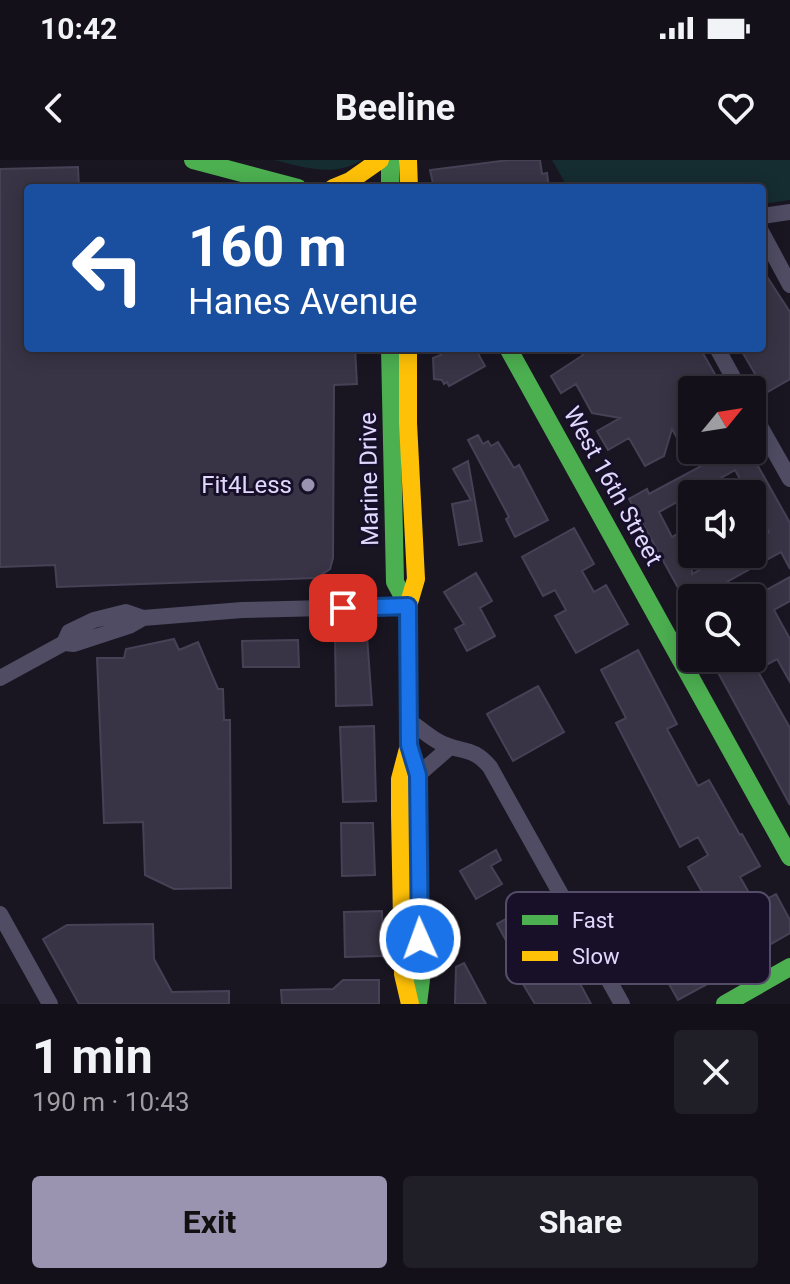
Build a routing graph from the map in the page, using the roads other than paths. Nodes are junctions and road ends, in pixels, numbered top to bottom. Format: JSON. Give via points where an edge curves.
{"nodes":[{"id":1,"x":193,"y":160,"type":"edge"},
{"id":2,"x":380,"y":160,"type":"edge"},
{"id":3,"x":390,"y":160,"type":"edge"},
{"id":4,"x":408,"y":160,"type":"edge"},
{"id":5,"x":283,"y":184,"type":"edge"},
{"id":6,"x":343,"y":184,"type":"edge"},
{"id":7,"x":390,"y":184,"type":"edge"},
{"id":8,"x":409,"y":184,"type":"edge"},
{"id":9,"x":790,"y":212,"type":"edge"},
{"id":10,"x":766,"y":215,"type":"edge"},
{"id":11,"x":766,"y":240,"type":"edge"},
{"id":12,"x":790,"y":285,"type":"edge"},
{"id":13,"x":390,"y":352,"type":"edge"},
{"id":14,"x":408,"y":352,"type":"edge"},
{"id":15,"x":510,"y":352,"type":"edge"},
{"id":16,"x":719,"y":352,"type":"edge"},
{"id":17,"x":732,"y":376,"type":"edge"},
{"id":18,"x":766,"y":437,"type":"edge"},
{"id":19,"x":790,"y":479,"type":"edge"},
{"id":20,"x":408,"y":606,"type":"junction"},
{"id":21,"x":0,"y":678,"type":"edge"},
{"id":22,"x":409,"y":721,"type":"junction"},
{"id":23,"x":409,"y":745,"type":"junction"},
{"id":24,"x":450,"y":747,"type":"junction"},
{"id":25,"x":418,"y":775,"type":"junction"},
{"id":26,"x":790,"y":857,"type":"edge"},
{"id":27,"x":560,"y":892,"type":"edge"},
{"id":28,"x":0,"y":914,"type":"edge"},
{"id":29,"x":790,"y":967,"type":"edge"},
{"id":30,"x":770,"y":978,"type":"edge"},
{"id":31,"x":611,"y":984,"type":"edge"},
{"id":32,"x":760,"y":984,"type":"edge"},
{"id":33,"x":44,"y":1002,"type":"edge"},
{"id":34,"x":410,"y":1004,"type":"edge"},
{"id":35,"x":418,"y":1004,"type":"edge"},
{"id":36,"x":622,"y":1004,"type":"edge"},
{"id":37,"x":725,"y":1004,"type":"edge"}],
"edges":[{"from":1,"to":5,"type":"main road"},
{"from":2,"to":6,"type":"main road"},
{"from":3,"to":7,"type":"main road"},
{"from":4,"to":8,"type":"main road"},
{"from":9,"to":10,"type":"street"},
{"from":11,"to":12,"type":"street"},
{"from":13,"to":20,"type":"main road","name":"Marine Drive","via":[[395,582]]},
{"from":14,"to":20,"type":"main road","name":"Marine Drive","via":[[416,579]]},
{"from":15,"to":26,"type":"main road","name":"West 16th Street"},
{"from":16,"to":17,"type":"street"},
{"from":18,"to":19,"type":"street"},
{"from":20,"to":21,"type":"street","via":[[143,618],[126,612],[69,632],[64,643]]},
{"from":20,"to":22,"type":"main road","name":"Marine Drive"},
{"from":22,"to":23,"type":"main road","name":"Marine Drive"},
{"from":22,"to":24,"type":"street"},
{"from":23,"to":25,"type":"main road","name":"Marine Drive"},
{"from":23,"to":34,"type":"main road","name":"Marine Drive","via":[[400,779],[400,814],[403,974]]},
{"from":24,"to":25,"type":"street"},
{"from":24,"to":27,"type":"street","via":[[479,755],[490,767]]},
{"from":25,"to":35,"type":"main road","name":"Marine Drive"},
{"from":28,"to":33,"type":"street"},
{"from":29,"to":30,"type":"main road"},
{"from":31,"to":36,"type":"street"},
{"from":32,"to":37,"type":"main road"}]}
